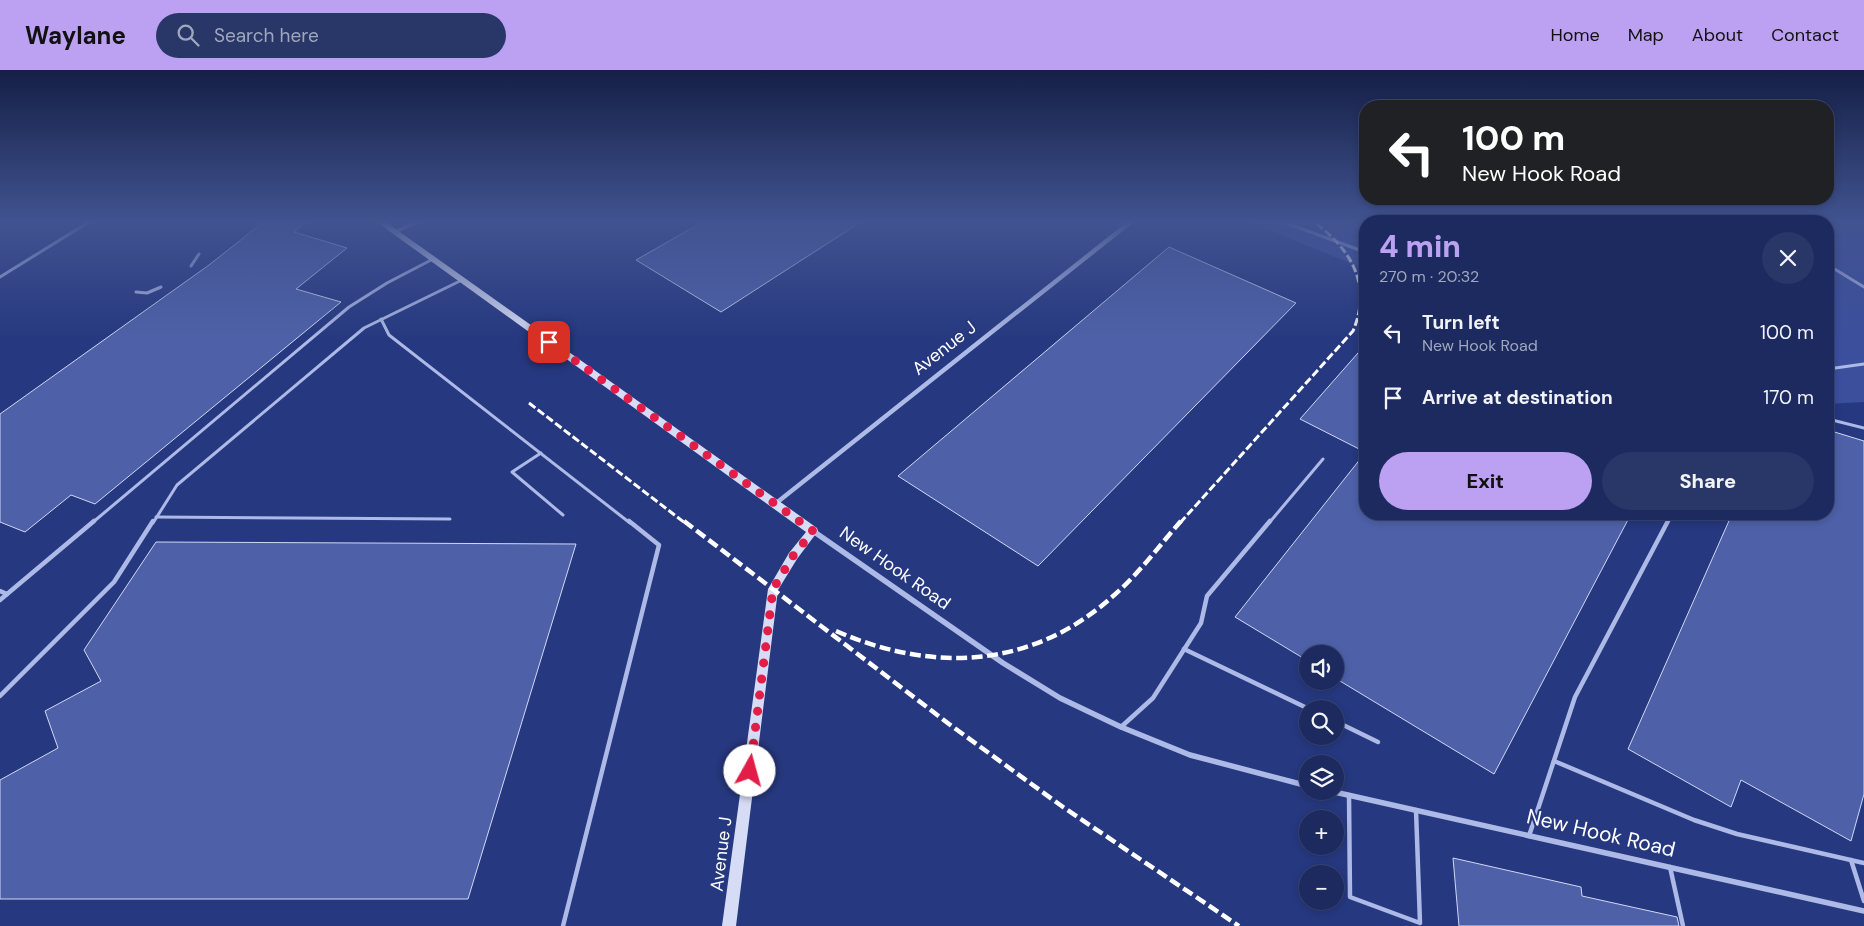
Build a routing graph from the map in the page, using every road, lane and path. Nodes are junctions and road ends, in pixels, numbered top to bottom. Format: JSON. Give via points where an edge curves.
{"nodes":[{"id":1,"x":28,"y":260,"type":"edge"},
{"id":2,"x":195,"y":260,"type":"edge"},
{"id":3,"x":433,"y":260,"type":"joint"},
{"id":4,"x":1084,"y":260,"type":"edge"},
{"id":5,"x":191,"y":266,"type":"dead end"},
{"id":6,"x":1834,"y":269,"type":"edge"},
{"id":7,"x":0,"y":277,"type":"edge"},
{"id":8,"x":462,"y":280,"type":"junction"},
{"id":9,"x":1864,"y":287,"type":"edge"},
{"id":10,"x":161,"y":288,"type":"dead end"},
{"id":11,"x":136,"y":292,"type":"dead end"},
{"id":12,"x":381,"y":319,"type":"junction"},
{"id":13,"x":1864,"y":364,"type":"edge"},
{"id":14,"x":1834,"y":368,"type":"edge"},
{"id":15,"x":1834,"y":420,"type":"edge"},
{"id":16,"x":1864,"y":428,"type":"edge"},
{"id":17,"x":541,"y":453,"type":"junction"},
{"id":18,"x":1323,"y":459,"type":"dead end"},
{"id":19,"x":776,"y":504,"type":"junction"},
{"id":20,"x":563,"y":515,"type":"dead end"},
{"id":21,"x":156,"y":517,"type":"junction"},
{"id":22,"x":450,"y":519,"type":"dead end"},
{"id":23,"x":1669,"y":520,"type":"edge"},
{"id":24,"x":813,"y":531,"type":"junction"},
{"id":25,"x":0,"y":591,"type":"edge"},
{"id":26,"x":8,"y":594,"type":"junction"},
{"id":27,"x":0,"y":600,"type":"edge"},
{"id":28,"x":1184,"y":649,"type":"junction"},
{"id":29,"x":0,"y":696,"type":"edge"},
{"id":30,"x":1299,"y":704,"type":"edge"},
{"id":31,"x":1344,"y":725,"type":"edge"},
{"id":32,"x":1121,"y":728,"type":"junction"},
{"id":33,"x":1378,"y":742,"type":"dead end"},
{"id":34,"x":1554,"y":761,"type":"junction"},
{"id":35,"x":1299,"y":784,"type":"edge"},
{"id":36,"x":1344,"y":795,"type":"edge"},
{"id":37,"x":1349,"y":796,"type":"junction"},
{"id":38,"x":1416,"y":810,"type":"junction"},
{"id":39,"x":1529,"y":836,"type":"junction"},
{"id":40,"x":1851,"y":860,"type":"junction"},
{"id":41,"x":1864,"y":863,"type":"edge"},
{"id":42,"x":1670,"y":867,"type":"junction"},
{"id":43,"x":1864,"y":901,"type":"edge"},
{"id":44,"x":1864,"y":910,"type":"edge"},
{"id":45,"x":1421,"y":925,"type":"edge"},
{"id":46,"x":563,"y":926,"type":"edge"},
{"id":47,"x":729,"y":926,"type":"edge"},
{"id":48,"x":1684,"y":926,"type":"edge"}],
"edges":[{"from":1,"to":7,"type":"lane"},
{"from":2,"to":5,"type":"lane"},
{"from":3,"to":8,"type":"street","name":"New Hook Road"},
{"from":3,"to":26,"type":"lane","via":[[349,307]]},
{"from":4,"to":19,"type":"street","name":"Avenue J"},
{"from":6,"to":9,"type":"lane"},
{"from":8,"to":12,"type":"lane"},
{"from":8,"to":19,"type":"street","name":"New Hook Road"},
{"from":10,"to":11,"type":"lane","via":[[147,293]]},
{"from":12,"to":17,"type":"lane","via":[[389,335]]},
{"from":12,"to":21,"type":"lane","via":[[364,328],[177,485]]},
{"from":13,"to":14,"type":"lane"},
{"from":15,"to":16,"type":"lane"},
{"from":17,"to":20,"type":"lane","via":[[512,472]]},
{"from":17,"to":46,"type":"lane","via":[[659,545]]},
{"from":18,"to":28,"type":"lane","via":[[1206,596],[1202,623]]},
{"from":19,"to":24,"type":"street","name":"New Hook Road"},
{"from":21,"to":22,"type":"lane"},
{"from":21,"to":29,"type":"lane","via":[[114,582]]},
{"from":23,"to":34,"type":"lane","via":[[1575,697]]},
{"from":24,"to":32,"type":"street","name":"New Hook Road","via":[[1004,663],[1060,698]]},
{"from":24,"to":47,"type":"street","name":"Avenue J","via":[[773,589]]},
{"from":25,"to":26,"type":"lane"},
{"from":26,"to":27,"type":"lane"},
{"from":28,"to":30,"type":"lane"},
{"from":28,"to":32,"type":"lane","via":[[1152,698]]},
{"from":31,"to":33,"type":"lane"},
{"from":32,"to":35,"type":"street","name":"New Hook Road","via":[[1190,755]]},
{"from":34,"to":39,"type":"lane"},
{"from":34,"to":40,"type":"lane","via":[[1694,820],[1737,834]]},
{"from":36,"to":37,"type":"street","name":"New Hook Road"},
{"from":37,"to":38,"type":"street","name":"New Hook Road"},
{"from":37,"to":45,"type":"lane","via":[[1350,897]]},
{"from":38,"to":39,"type":"street","name":"New Hook Road"},
{"from":38,"to":45,"type":"lane"},
{"from":39,"to":42,"type":"street","name":"New Hook Road"},
{"from":40,"to":41,"type":"lane"},
{"from":40,"to":43,"type":"lane"},
{"from":42,"to":44,"type":"street","name":"New Hook Road"},
{"from":42,"to":48,"type":"lane"}]}
